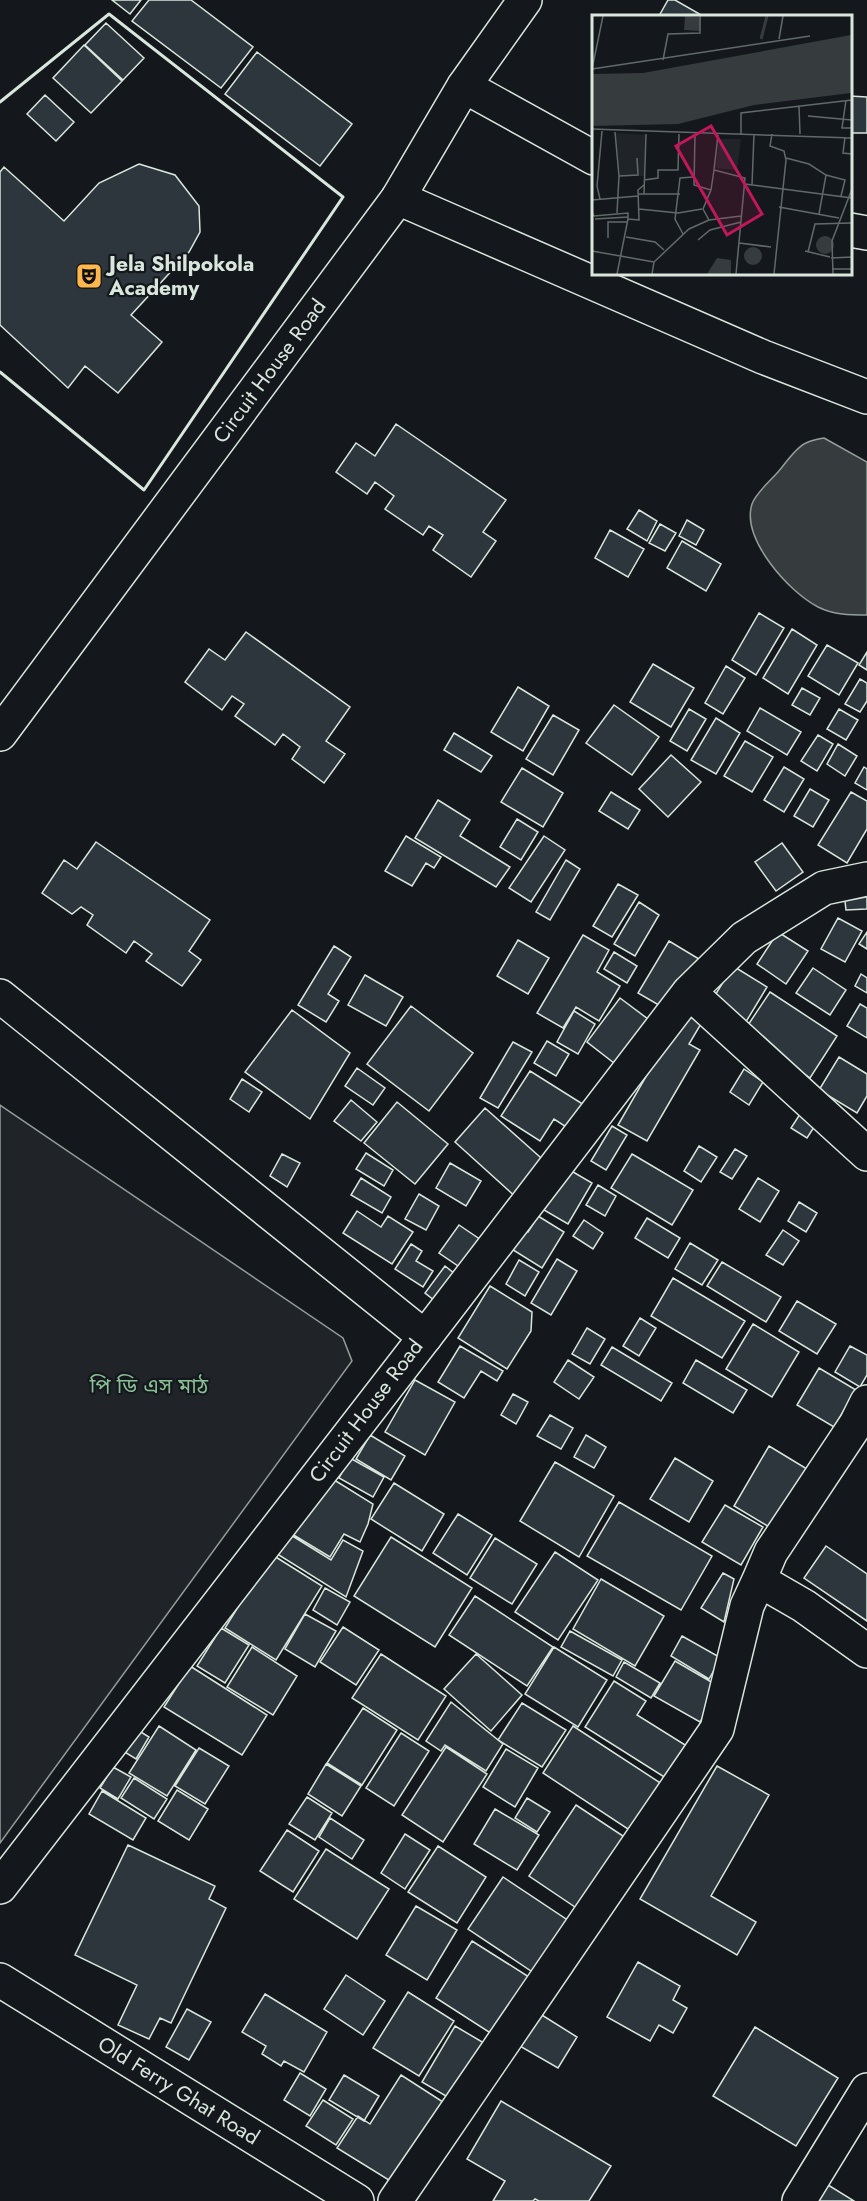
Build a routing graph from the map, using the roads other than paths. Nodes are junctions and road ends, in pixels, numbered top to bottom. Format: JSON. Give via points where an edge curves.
{"nodes":[{"id":1,"x":525,"y":0,"type":"edge"},
{"id":2,"x":464,"y":86,"type":"junction"},
{"id":3,"x":592,"y":157,"type":"edge"},
{"id":4,"x":398,"y":198,"type":"junction"},
{"id":5,"x":852,"y":230,"type":"edge"},
{"id":6,"x":867,"y":233,"type":"edge"},
{"id":7,"x":867,"y":397,"type":"edge"},
{"id":8,"x":0,"y":734,"type":"edge"},
{"id":9,"x":867,"y":879,"type":"edge"},
{"id":10,"x":689,"y":992,"type":"junction"},
{"id":11,"x":0,"y":996,"type":"edge"},
{"id":12,"x":867,"y":1155,"type":"edge"},
{"id":13,"x":425,"y":1337,"type":"junction"},
{"id":14,"x":863,"y":1419,"type":"edge"},
{"id":15,"x":759,"y":1580,"type":"junction"},
{"id":16,"x":867,"y":1651,"type":"edge"},
{"id":17,"x":0,"y":1887,"type":"edge"},
{"id":18,"x":0,"y":1980,"type":"edge"},
{"id":19,"x":864,"y":2102,"type":"edge"},
{"id":20,"x":357,"y":2201,"type":"edge"},
{"id":21,"x":395,"y":2201,"type":"edge"},
{"id":22,"x":799,"y":2201,"type":"edge"}],
"edges":[{"from":1,"to":2,"type":"street","name":"Circuit House Road"},
{"from":2,"to":3,"type":"street"},
{"from":2,"to":4,"type":"street","name":"Circuit House Road"},
{"from":4,"to":7,"type":"street","via":[[763,357]]},
{"from":4,"to":8,"type":"street","name":"Circuit House Road"},
{"from":5,"to":6,"type":"street"},
{"from":9,"to":10,"type":"street","via":[[824,888],[744,938]]},
{"from":10,"to":12,"type":"street"},
{"from":10,"to":13,"type":"street"},
{"from":11,"to":13,"type":"street","name":"Circuit House Road"},
{"from":13,"to":17,"type":"street","name":"Circuit House Road"},
{"from":14,"to":15,"type":"street","via":[[771,1552]]},
{"from":15,"to":16,"type":"street"},
{"from":15,"to":21,"type":"street","via":[[747,1606],[717,1729]]},
{"from":18,"to":20,"type":"street","name":"Old Ferry Ghat Road"},
{"from":19,"to":22,"type":"street"}]}
